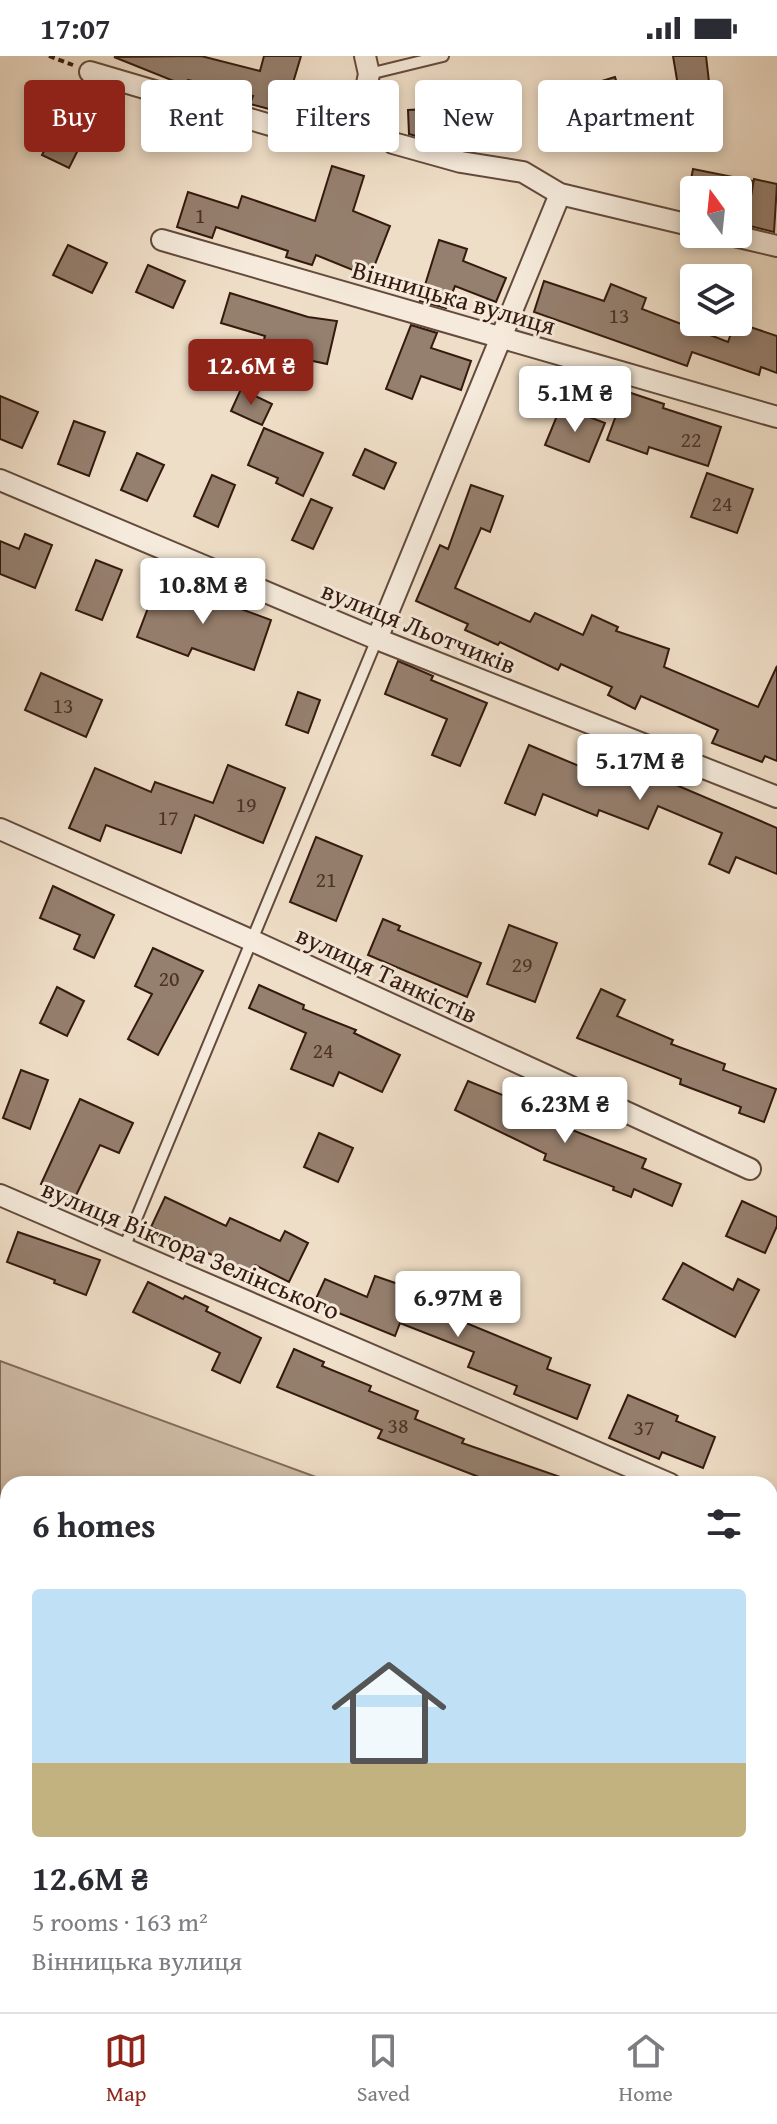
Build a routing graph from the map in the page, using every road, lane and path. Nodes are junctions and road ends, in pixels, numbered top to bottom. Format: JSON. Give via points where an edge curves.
{"nodes":[{"id":1,"x":443,"y":56,"type":"edge"},
{"id":2,"x":367,"y":65,"type":"edge"},
{"id":3,"x":90,"y":72,"type":"dead end"},
{"id":4,"x":268,"y":124,"type":"edge"},
{"id":5,"x":399,"y":145,"type":"edge"},
{"id":6,"x":560,"y":194,"type":"junction"},
{"id":7,"x":680,"y":223,"type":"edge"},
{"id":8,"x":162,"y":240,"type":"dead end"},
{"id":9,"x":752,"y":240,"type":"edge"},
{"id":10,"x":777,"y":246,"type":"edge"},
{"id":11,"x":502,"y":338,"type":"junction"},
{"id":12,"x":777,"y":417,"type":"edge"},
{"id":13,"x":0,"y":480,"type":"edge"},
{"id":14,"x":377,"y":639,"type":"junction"},
{"id":15,"x":777,"y":797,"type":"edge"},
{"id":16,"x":0,"y":829,"type":"edge"},
{"id":17,"x":253,"y":941,"type":"junction"},
{"id":18,"x":750,"y":1169,"type":"dead end"},
{"id":19,"x":0,"y":1195,"type":"edge"},
{"id":20,"x":124,"y":1248,"type":"junction"},
{"id":21,"x":651,"y":1476,"type":"edge"}],
"edges":[{"from":1,"to":2,"type":"lane"},
{"from":3,"to":4,"type":"street"},
{"from":5,"to":6,"type":"street","via":[[523,172]]},
{"from":6,"to":7,"type":"street"},
{"from":6,"to":11,"type":"street"},
{"from":8,"to":11,"type":"street","name":"Вінницька вулиця"},
{"from":9,"to":10,"type":"street"},
{"from":11,"to":12,"type":"street","name":"Вінницька вулиця"},
{"from":11,"to":14,"type":"street"},
{"from":13,"to":14,"type":"street","name":"вулиця Льотчиків"},
{"from":14,"to":15,"type":"street","name":"вулиця Льотчиків"},
{"from":14,"to":17,"type":"lane"},
{"from":16,"to":17,"type":"street","name":"вулиця Танкістів"},
{"from":17,"to":18,"type":"street","name":"вулиця Танкістів"},
{"from":17,"to":20,"type":"lane"},
{"from":19,"to":20,"type":"street","name":"вулиця Віктора Зелінського"},
{"from":20,"to":21,"type":"street","name":"вулиця Віктора Зелінського"}]}
